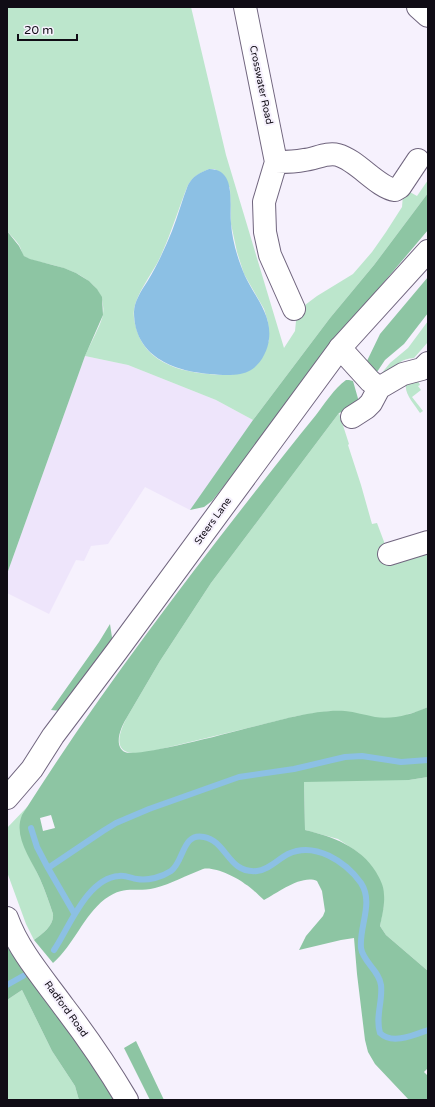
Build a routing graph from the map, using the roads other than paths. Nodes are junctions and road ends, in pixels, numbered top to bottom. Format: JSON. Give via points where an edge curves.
{"nodes":[{"id":1,"x":245,"y":7,"type":"edge"},
{"id":2,"x":418,"y":7,"type":"edge"},
{"id":3,"x":428,"y":16,"type":"edge"},
{"id":4,"x":418,"y":160,"type":"dead end"},
{"id":5,"x":276,"y":162,"type":"junction"},
{"id":6,"x":428,"y":251,"type":"edge"},
{"id":7,"x":294,"y":309,"type":"dead end"},
{"id":8,"x":340,"y":348,"type":"junction"},
{"id":9,"x":428,"y":364,"type":"edge"},
{"id":10,"x":379,"y":388,"type":"junction"},
{"id":11,"x":352,"y":416,"type":"dead end"},
{"id":12,"x":428,"y":542,"type":"edge"},
{"id":13,"x":389,"y":554,"type":"dead end"},
{"id":14,"x":53,"y":736,"type":"junction"},
{"id":15,"x":7,"y":778,"type":"edge"},
{"id":16,"x":7,"y":798,"type":"edge"},
{"id":17,"x":9,"y":924,"type":"edge"},
{"id":18,"x":127,"y":1100,"type":"edge"}],
"edges":[{"from":1,"to":5,"type":"street","name":"Crosswater Road"},
{"from":2,"to":3,"type":"street"},
{"from":4,"to":5,"type":"street","via":[[396,190],[388,188],[349,160],[337,155]]},
{"from":5,"to":7,"type":"street","name":"Crosswater Road","via":[[265,196],[263,226],[270,255]]},
{"from":6,"to":8,"type":"street","name":"Steers Lane"},
{"from":8,"to":10,"type":"street"},
{"from":8,"to":14,"type":"street","name":"Steers Lane"},
{"from":9,"to":10,"type":"street","via":[[422,369],[403,374]]},
{"from":10,"to":11,"type":"street","via":[[371,403]]},
{"from":12,"to":13,"type":"street"},
{"from":14,"to":15,"type":"street"},
{"from":14,"to":16,"type":"street","name":"Steers Lane","via":[[25,778]]},
{"from":17,"to":18,"type":"street","name":"Radford Road","via":[[24,952]]}]}
